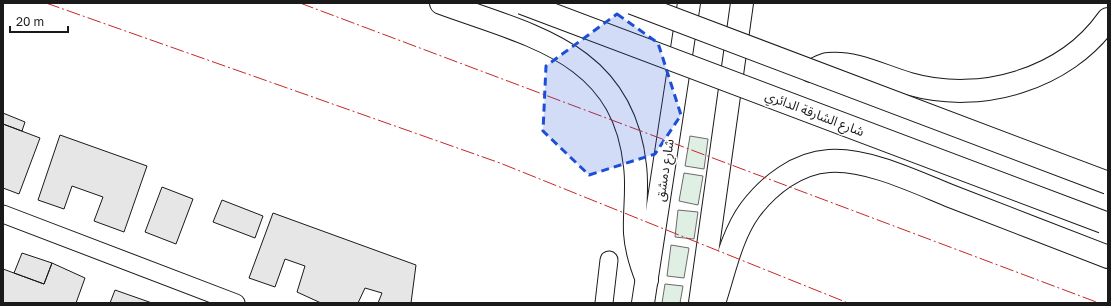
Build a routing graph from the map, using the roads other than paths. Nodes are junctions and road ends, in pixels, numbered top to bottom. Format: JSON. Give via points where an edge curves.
{"nodes":[{"id":1,"x":440,"y":3,"type":"edge"},
{"id":2,"x":522,"y":3,"type":"edge"},
{"id":3,"x":632,"y":3,"type":"edge"},
{"id":4,"x":689,"y":3,"type":"edge"},
{"id":5,"x":742,"y":3,"type":"edge"},
{"id":6,"x":1108,"y":19,"type":"edge"},
{"id":7,"x":812,"y":71,"type":"junction"},
{"id":8,"x":1108,"y":183,"type":"edge"},
{"id":9,"x":3,"y":214,"type":"edge"},
{"id":10,"x":1105,"y":223,"type":"edge"},
{"id":11,"x":1108,"y":257,"type":"edge"},
{"id":12,"x":609,"y":260,"type":"dead end"},
{"id":13,"x":646,"y":280,"type":"junction"},
{"id":14,"x":236,"y":303,"type":"edge"},
{"id":15,"x":604,"y":303,"type":"edge"},
{"id":16,"x":643,"y":303,"type":"edge"},
{"id":17,"x":700,"y":303,"type":"edge"},
{"id":18,"x":714,"y":303,"type":"edge"}],
"edges":[{"from":1,"to":13,"type":"main road","via":[[545,41],[572,55],[594,74],[613,98],[626,124],[634,150],[635,237]]},
{"from":2,"to":10,"type":"main road","name":"شارع الشارقة الدائري","bridge":true},
{"from":3,"to":7,"type":"main road","bridge":true},
{"from":4,"to":13,"type":"main road","name":"شارع دمشق"},
{"from":5,"to":17,"type":"main road"},
{"from":6,"to":7,"type":"main road","via":[[1089,41],[1070,56],[1050,69],[1005,86],[958,92],[934,90],[863,68],[839,64],[826,64]]},
{"from":7,"to":8,"type":"main road","bridge":true},
{"from":9,"to":14,"type":"street"},
{"from":11,"to":18,"type":"main road","via":[[867,165],[848,160],[828,161],[812,164],[791,173],[774,185],[749,212],[738,230]]},
{"from":12,"to":15,"type":"street"},
{"from":13,"to":16,"type":"main road","name":"شارع دمشق"}]}
